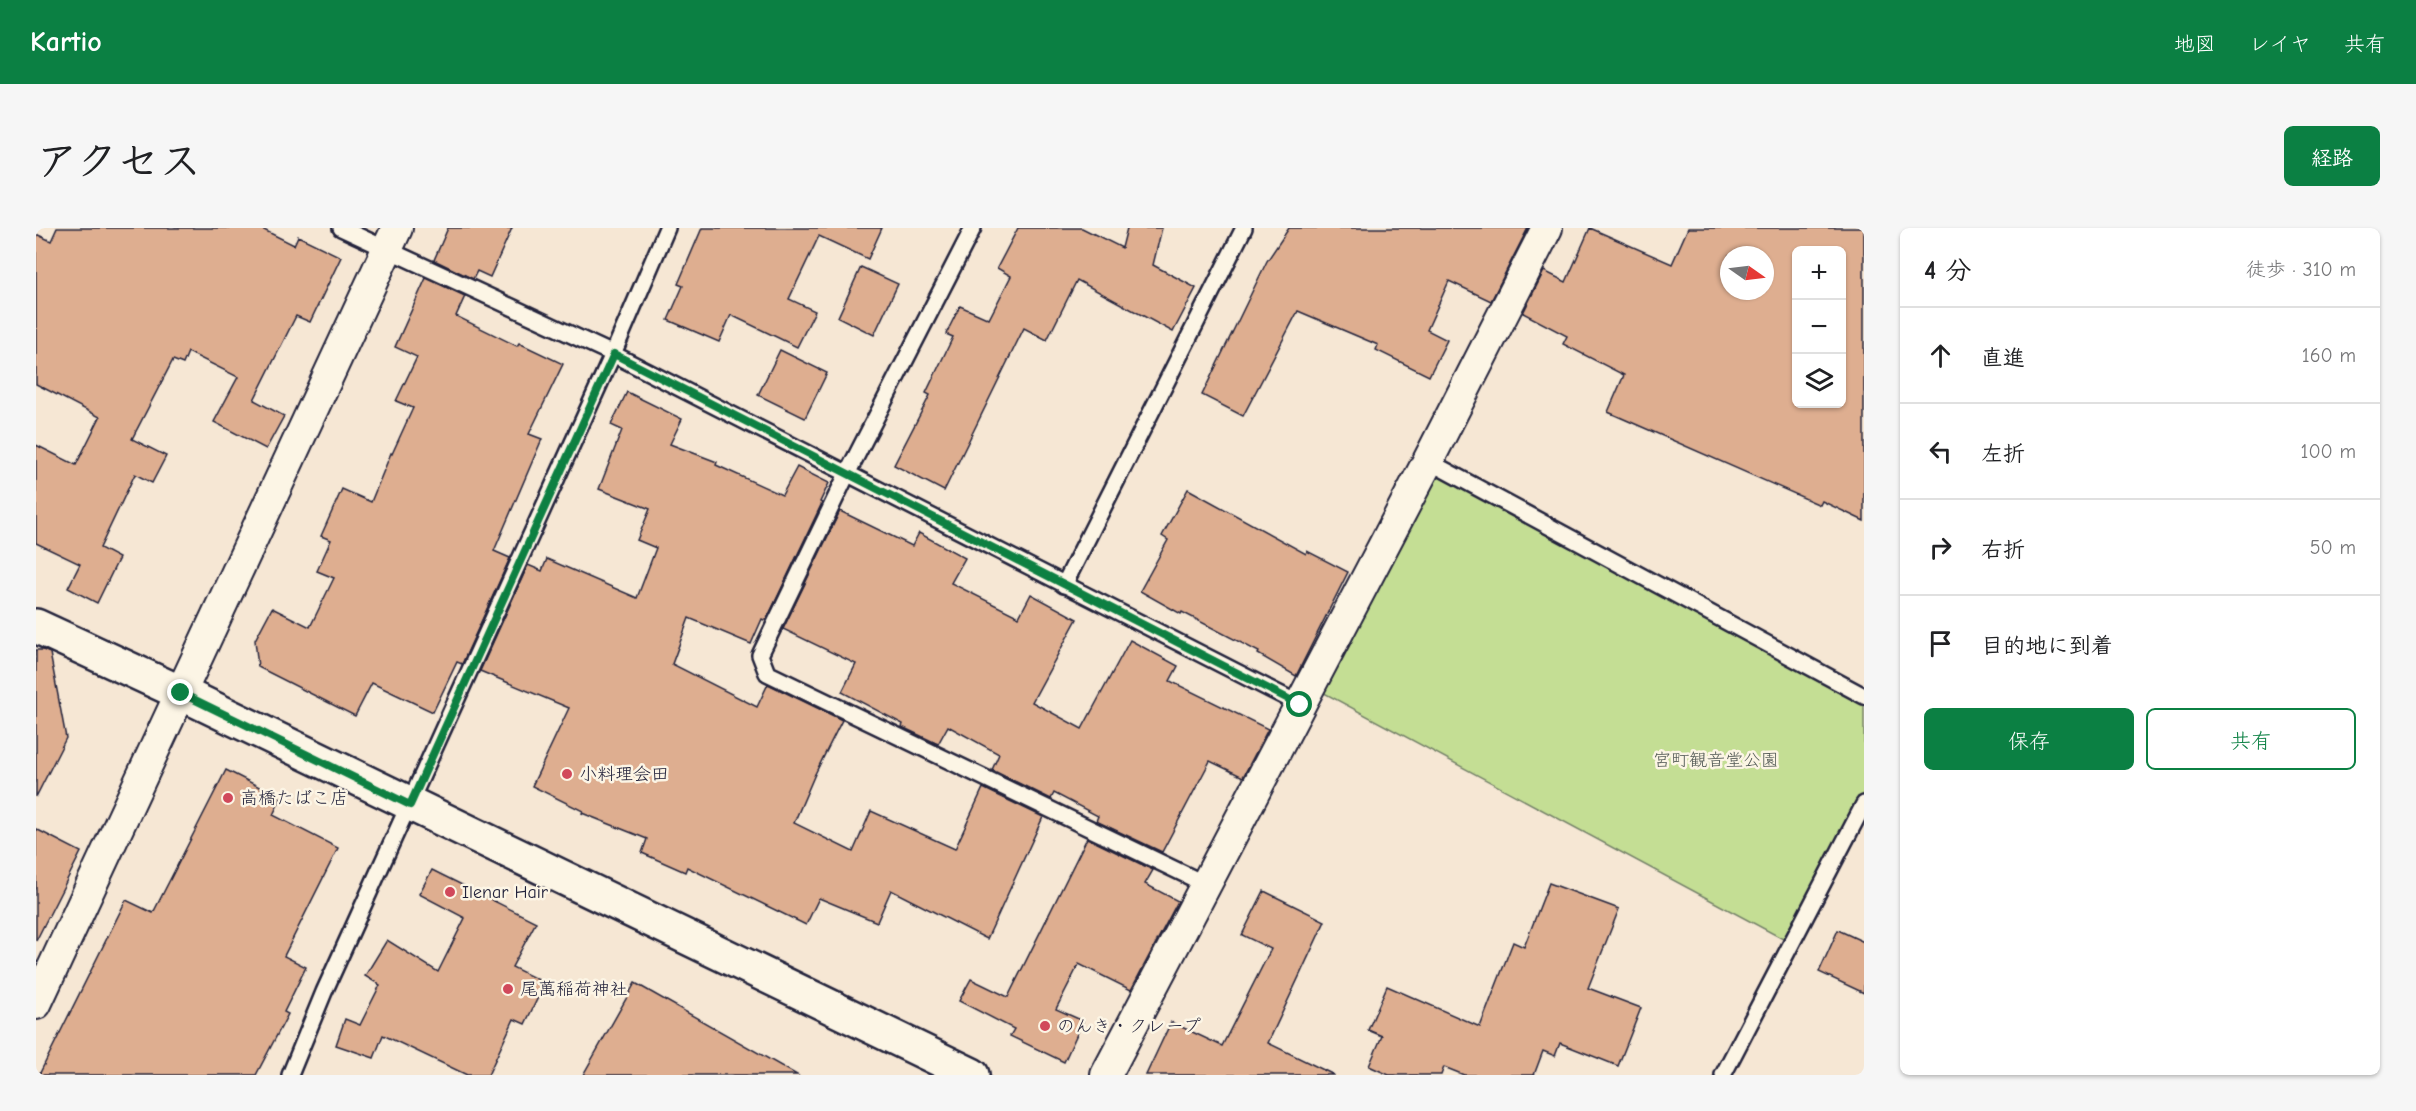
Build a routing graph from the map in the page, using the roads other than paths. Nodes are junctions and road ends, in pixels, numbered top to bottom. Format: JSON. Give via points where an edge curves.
{"nodes":[{"id":1,"x":341,"y":228,"type":"edge"},
{"id":2,"x":667,"y":228,"type":"edge"},
{"id":3,"x":974,"y":228,"type":"edge"},
{"id":4,"x":1244,"y":228,"type":"edge"},
{"id":5,"x":1547,"y":228,"type":"edge"},
{"id":6,"x":392,"y":239,"type":"edge"},
{"id":7,"x":614,"y":354,"type":"junction"},
{"id":8,"x":1428,"y":461,"type":"junction"},
{"id":9,"x":848,"y":472,"type":"junction"},
{"id":10,"x":1064,"y":585,"type":"junction"},
{"id":11,"x":36,"y":626,"type":"edge"},
{"id":12,"x":181,"y":693,"type":"junction"},
{"id":13,"x":1864,"y":696,"type":"edge"},
{"id":14,"x":1300,"y":705,"type":"junction"},
{"id":15,"x":1864,"y":804,"type":"edge"},
{"id":16,"x":410,"y":805,"type":"junction"},
{"id":17,"x":1207,"y":885,"type":"junction"},
{"id":18,"x":36,"y":1005,"type":"edge"},
{"id":19,"x":290,"y":1075,"type":"edge"},
{"id":20,"x":972,"y":1075,"type":"edge"},
{"id":21,"x":1106,"y":1075,"type":"edge"},
{"id":22,"x":1723,"y":1075,"type":"edge"}],
"edges":[{"from":1,"to":6,"type":"lane"},
{"from":2,"to":7,"type":"lane"},
{"from":3,"to":9,"type":"lane"},
{"from":4,"to":10,"type":"lane"},
{"from":5,"to":8,"type":"street"},
{"from":6,"to":7,"type":"lane"},
{"from":6,"to":12,"type":"street"},
{"from":7,"to":9,"type":"lane"},
{"from":7,"to":16,"type":"lane"},
{"from":8,"to":13,"type":"lane"},
{"from":8,"to":14,"type":"street"},
{"from":9,"to":10,"type":"lane"},
{"from":9,"to":17,"type":"lane","via":[[760,655],[767,673]]},
{"from":10,"to":14,"type":"lane"},
{"from":11,"to":12,"type":"street"},
{"from":12,"to":16,"type":"street"},
{"from":12,"to":18,"type":"street"},
{"from":14,"to":17,"type":"street"},
{"from":15,"to":22,"type":"lane"},
{"from":16,"to":19,"type":"lane"},
{"from":16,"to":20,"type":"street"},
{"from":17,"to":21,"type":"street"}]}
